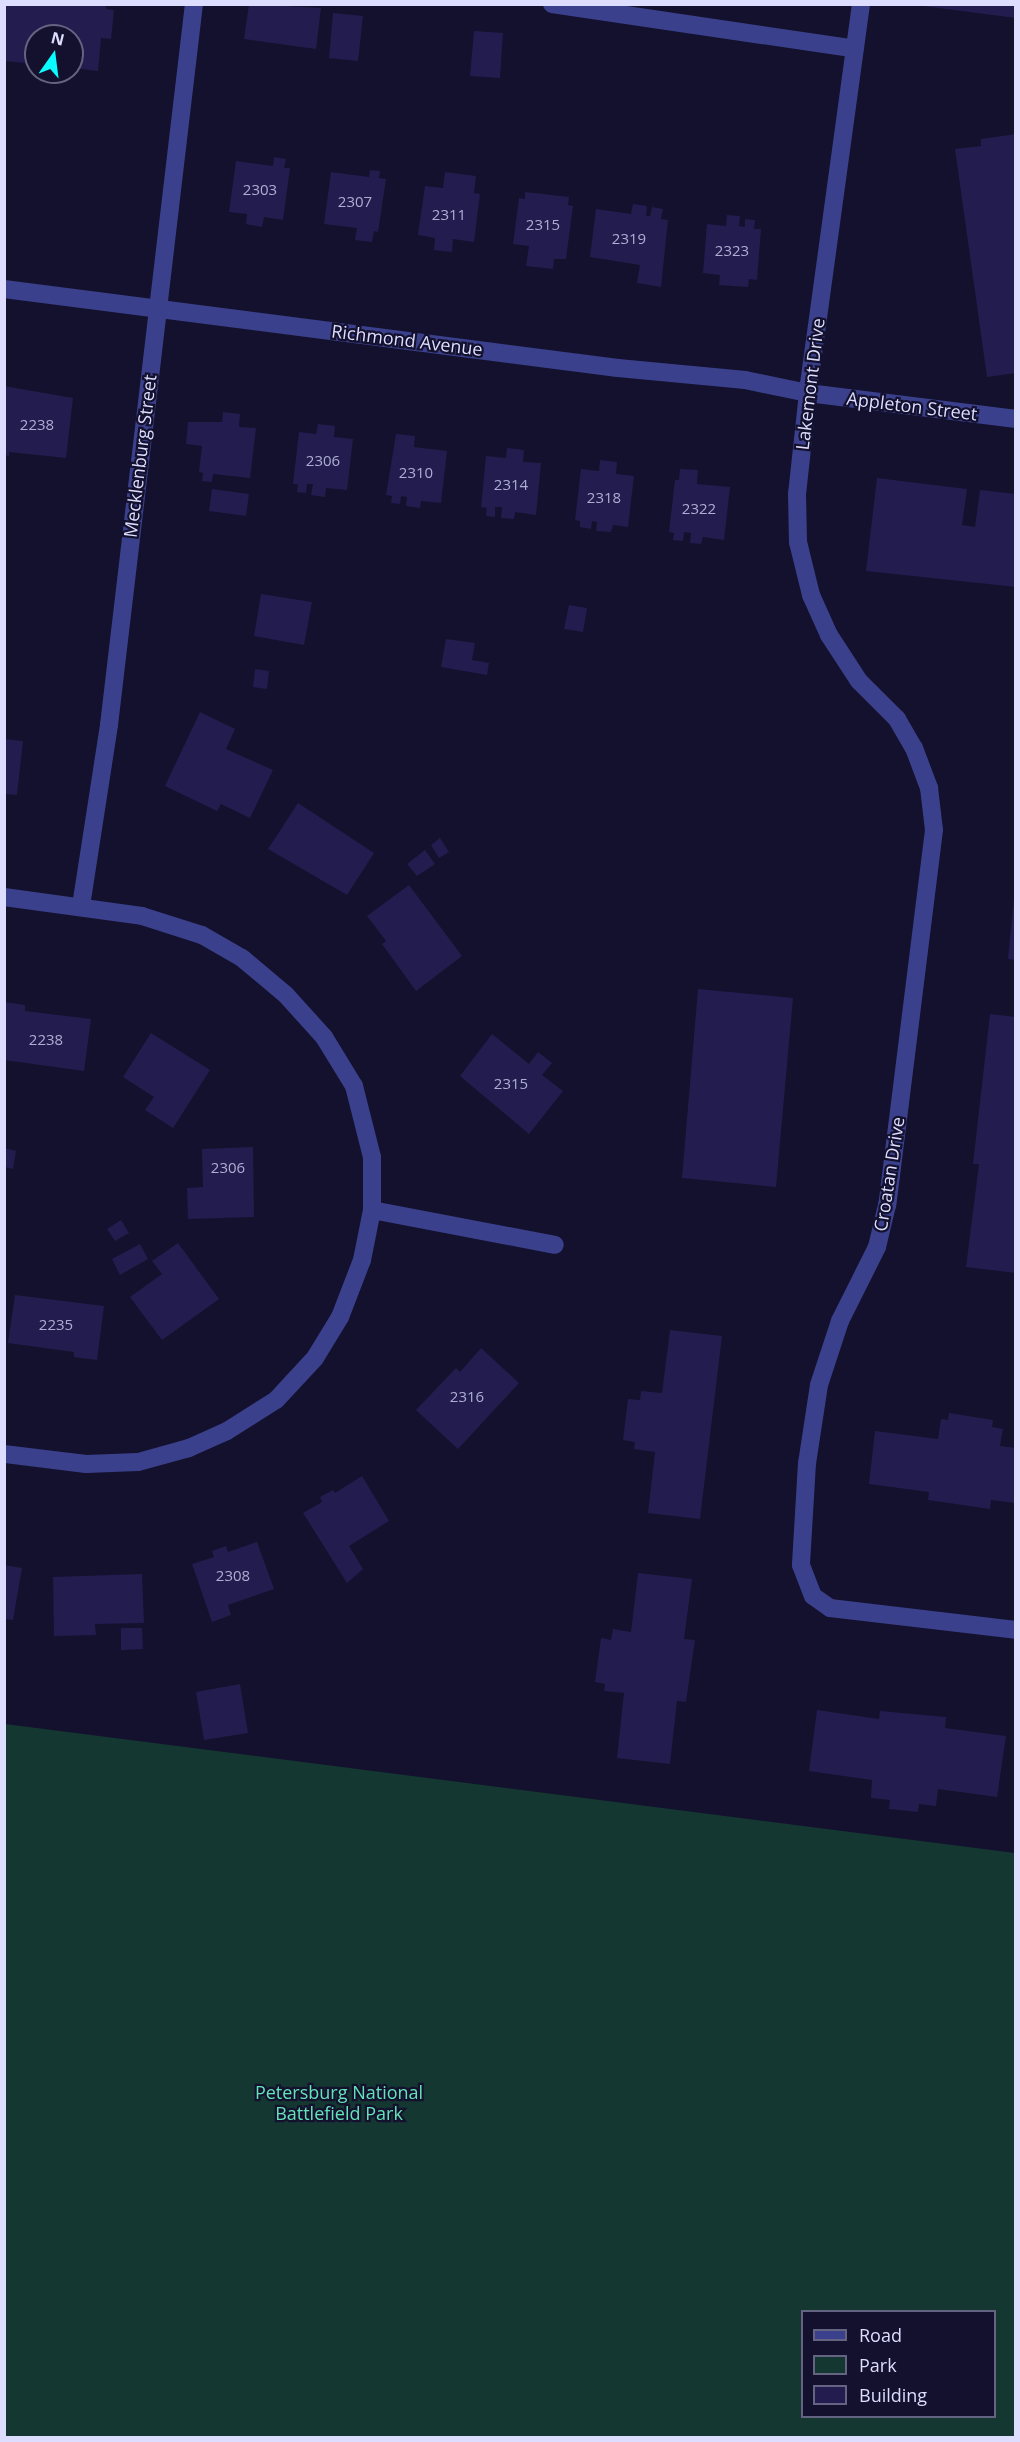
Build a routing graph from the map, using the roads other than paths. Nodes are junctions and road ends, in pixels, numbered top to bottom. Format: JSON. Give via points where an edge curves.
{"nodes":[{"id":1,"x":194,"y":4,"type":"edge"},
{"id":2,"x":552,"y":4,"type":"edge"},
{"id":3,"x":861,"y":4,"type":"edge"},
{"id":4,"x":855,"y":49,"type":"junction"},
{"id":5,"x":4,"y":289,"type":"edge"},
{"id":6,"x":157,"y":309,"type":"junction"},
{"id":7,"x":808,"y":393,"type":"junction"},
{"id":8,"x":1016,"y":419,"type":"edge"},
{"id":9,"x":906,"y":734,"type":"joint"},
{"id":10,"x":4,"y":897,"type":"edge"},
{"id":11,"x":81,"y":906,"type":"junction"},
{"id":12,"x":372,"y":1210,"type":"junction"},
{"id":13,"x":555,"y":1245,"type":"dead end"},
{"id":14,"x":4,"y":1454,"type":"edge"},
{"id":15,"x":1016,"y":1630,"type":"edge"}],
"edges":[{"from":1,"to":6,"type":"street","name":"Mecklenburg Street"},
{"from":2,"to":4,"type":"street"},
{"from":3,"to":4,"type":"street","name":"Lakemont Drive"},
{"from":4,"to":7,"type":"street","name":"Lakemont Drive"},
{"from":5,"to":6,"type":"street","name":"Richmond Avenue"},
{"from":6,"to":7,"type":"street","name":"Richmond Avenue","via":[[618,368],[745,380]]},
{"from":6,"to":11,"type":"street","name":"Mecklenburg Street","via":[[109,725]]},
{"from":7,"to":8,"type":"street","name":"Appleton Street"},
{"from":7,"to":9,"type":"street","name":"Lakemont Drive","via":[[797,504],[798,542],[811,595],[829,635],[859,681]]},
{"from":9,"to":15,"type":"street","name":"Croatan Drive","via":[[929,788],[934,830],[891,1170],[877,1247],[840,1321],[819,1385],[807,1462],[801,1565],[813,1596],[830,1608]]},
{"from":10,"to":11,"type":"street"},
{"from":11,"to":12,"type":"street","via":[[142,916],[202,935],[242,958],[286,994],[324,1037],[354,1086],[372,1157]]},
{"from":12,"to":13,"type":"street"},
{"from":12,"to":14,"type":"street","via":[[362,1260],[340,1317],[315,1358],[276,1400],[217,1436],[138,1462],[86,1464]]}]}
